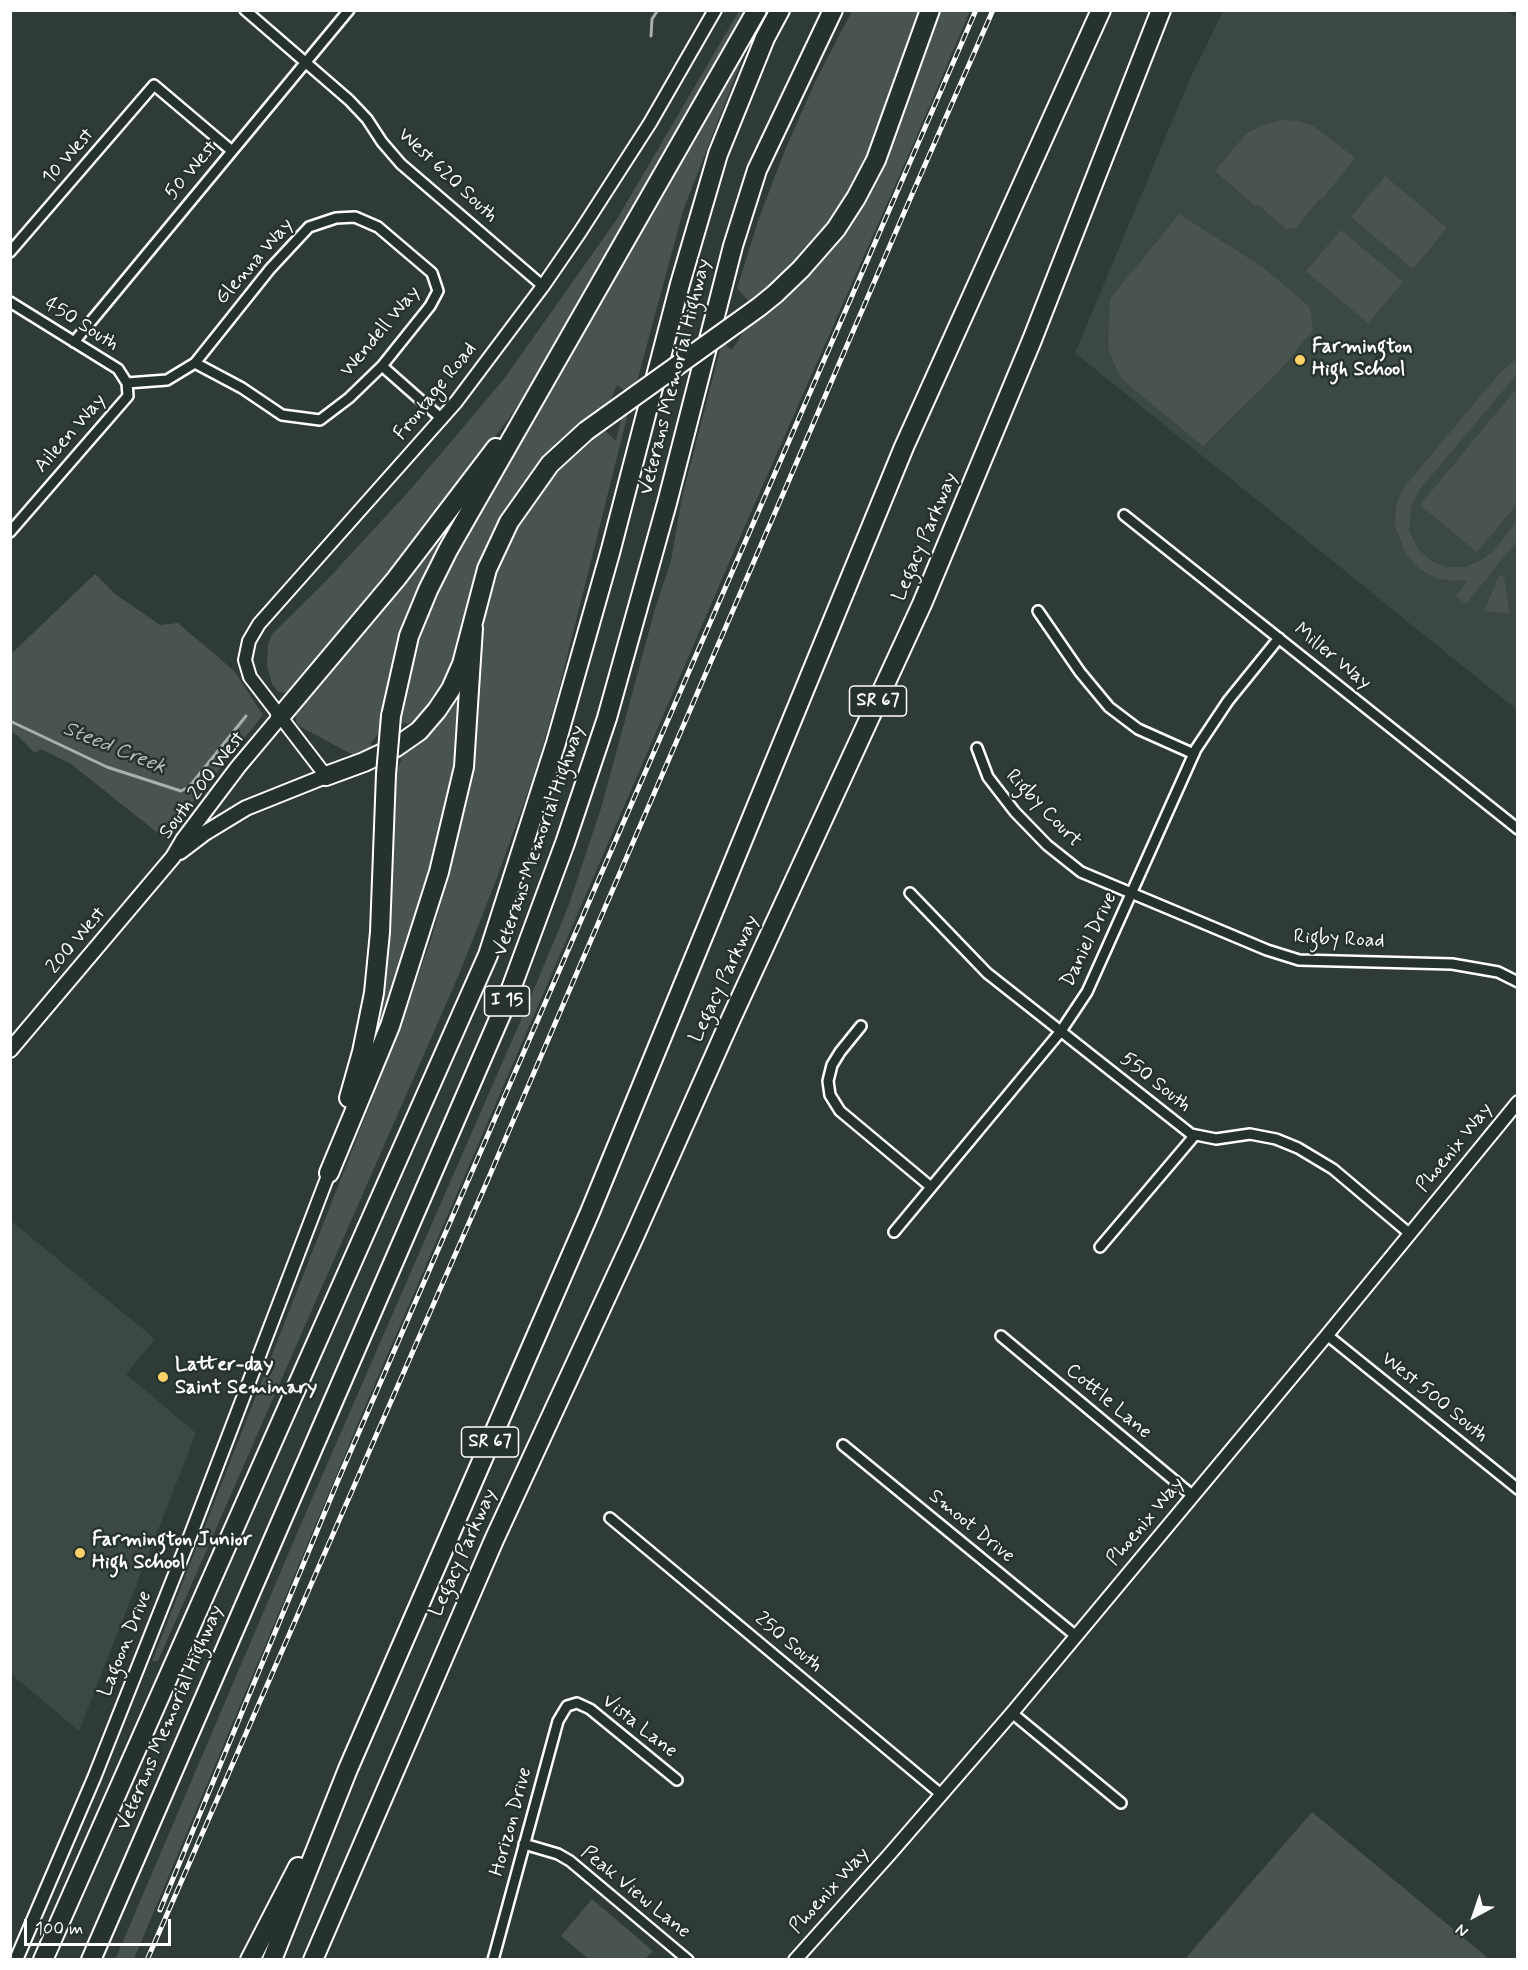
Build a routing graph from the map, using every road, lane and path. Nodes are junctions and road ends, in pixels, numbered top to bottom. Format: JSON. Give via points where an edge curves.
{"nodes":[{"id":1,"x":245,"y":10,"type":"edge"},
{"id":2,"x":349,"y":10,"type":"edge"},
{"id":3,"x":715,"y":10,"type":"edge"},
{"id":4,"x":757,"y":10,"type":"edge"},
{"id":5,"x":780,"y":10,"type":"edge"},
{"id":6,"x":833,"y":10,"type":"edge"},
{"id":7,"x":930,"y":10,"type":"edge"},
{"id":8,"x":1101,"y":10,"type":"edge"},
{"id":9,"x":1161,"y":10,"type":"edge"},
{"id":10,"x":305,"y":63,"type":"junction"},
{"id":11,"x":232,"y":152,"type":"junction"},
{"id":12,"x":10,"y":252,"type":"edge"},
{"id":13,"x":543,"y":286,"type":"junction"},
{"id":14,"x":438,"y":291,"type":"joint"},
{"id":15,"x":10,"y":303,"type":"edge"},
{"id":16,"x":74,"y":342,"type":"junction"},
{"id":17,"x":195,"y":363,"type":"junction"},
{"id":18,"x":382,"y":366,"type":"junction"},
{"id":19,"x":127,"y":383,"type":"junction"},
{"id":20,"x":542,"y":386,"type":"junction"},
{"id":21,"x":442,"y":419,"type":"junction"},
{"id":22,"x":1124,"y":515,"type":"dead end"},
{"id":23,"x":10,"y":532,"type":"edge"},
{"id":24,"x":1038,"y":611,"type":"dead end"},
{"id":25,"x":472,"y":628,"type":"junction"},
{"id":26,"x":1279,"y":638,"type":"junction"},
{"id":27,"x":280,"y":717,"type":"junction"},
{"id":28,"x":977,"y":748,"type":"dead end"},
{"id":29,"x":1194,"y":754,"type":"junction"},
{"id":30,"x":326,"y":776,"type":"junction"},
{"id":31,"x":1518,"y":829,"type":"edge"},
{"id":32,"x":173,"y":856,"type":"junction"},
{"id":33,"x":910,"y":893,"type":"dead end"},
{"id":34,"x":1132,"y":893,"type":"junction"},
{"id":35,"x":1518,"y":982,"type":"edge"},
{"id":36,"x":861,"y":1026,"type":"dead end"},
{"id":37,"x":1061,"y":1031,"type":"junction"},
{"id":38,"x":10,"y":1050,"type":"edge"},
{"id":39,"x":1518,"y":1102,"type":"edge"},
{"id":40,"x":1195,"y":1135,"type":"junction"},
{"id":41,"x":329,"y":1173,"type":"junction"},
{"id":42,"x":931,"y":1187,"type":"junction"},
{"id":43,"x":894,"y":1232,"type":"dead end"},
{"id":44,"x":1410,"y":1234,"type":"junction"},
{"id":45,"x":1100,"y":1246,"type":"dead end"},
{"id":46,"x":1327,"y":1335,"type":"junction"},
{"id":47,"x":1001,"y":1336,"type":"dead end"},
{"id":48,"x":843,"y":1445,"type":"dead end"},
{"id":49,"x":1518,"y":1489,"type":"edge"},
{"id":50,"x":1193,"y":1496,"type":"junction"},
{"id":51,"x":610,"y":1518,"type":"dead end"},
{"id":52,"x":1076,"y":1636,"type":"junction"},
{"id":53,"x":577,"y":1703,"type":"joint"},
{"id":54,"x":1012,"y":1713,"type":"junction"},
{"id":55,"x":348,"y":1769,"type":"junction"},
{"id":56,"x":677,"y":1780,"type":"dead end"},
{"id":57,"x":942,"y":1795,"type":"junction"},
{"id":58,"x":1121,"y":1803,"type":"dead end"},
{"id":59,"x":525,"y":1844,"type":"junction"},
{"id":60,"x":16,"y":1959,"type":"edge"},
{"id":61,"x":43,"y":1959,"type":"edge"},
{"id":62,"x":91,"y":1959,"type":"edge"},
{"id":63,"x":250,"y":1959,"type":"edge"},
{"id":64,"x":272,"y":1959,"type":"edge"},
{"id":65,"x":313,"y":1959,"type":"edge"},
{"id":66,"x":493,"y":1959,"type":"edge"},
{"id":67,"x":688,"y":1959,"type":"edge"},
{"id":68,"x":795,"y":1959,"type":"edge"}],
"edges":[{"from":1,"to":10,"type":"street","name":"West 620 South"},
{"from":2,"to":10,"type":"street","name":"50 West"},
{"from":3,"to":13,"type":"street","name":"Frontage Road","via":[[650,123]]},
{"from":4,"to":20,"type":"highway"},
{"from":5,"to":61,"type":"highway","name":"Veterans Memorial Highway","number":"I 15","via":[[718,154],[610,553],[488,955]]},
{"from":6,"to":62,"type":"highway","name":"Veterans Memorial Highway","number":"I 15","via":[[757,170],[733,246],[607,718],[506,1005]]},
{"from":7,"to":25,"type":"highway","bridge":true,"via":[[880,150],[836,229],[775,294],[586,431],[550,464],[509,522],[487,568]]},
{"from":8,"to":55,"type":"highway","name":"Legacy Parkway","number":"SR 67","via":[[904,447],[590,1212]]},
{"from":9,"to":65,"type":"highway","name":"Legacy Parkway","number":"SR 67","via":[[1032,340],[922,604],[494,1540]]},
{"from":10,"to":11,"type":"street","name":"50 West"},
{"from":10,"to":13,"type":"street","name":"West 620 South","via":[[367,119],[401,164]]},
{"from":11,"to":12,"type":"street","name":"10 West","via":[[154,85]]},
{"from":11,"to":16,"type":"street","name":"50 West"},
{"from":13,"to":21,"type":"street","name":"Frontage Road"},
{"from":14,"to":17,"type":"street","name":"Glenna Way","via":[[432,273],[378,227],[354,218],[336,218],[309,226],[270,268]]},
{"from":14,"to":18,"type":"street","name":"Wendell Way"},
{"from":15,"to":16,"type":"street","name":"450 South"},
{"from":16,"to":19,"type":"street","name":"450 South","via":[[118,369]]},
{"from":17,"to":18,"type":"street","name":"Wendell Way","via":[[282,415],[320,420]]},
{"from":17,"to":19,"type":"street","name":"Glenna Way","via":[[167,380]]},
{"from":18,"to":21,"type":"street"},
{"from":19,"to":23,"type":"street","name":"Aileen Way","via":[[128,396]]},
{"from":20,"to":27,"type":"highway","via":[[396,579]]},
{"from":20,"to":41,"type":"highway","bridge":true,"via":[[448,550],[409,636],[391,716],[374,993]]},
{"from":21,"to":27,"type":"street","name":"Frontage Road","via":[[253,632],[246,648],[246,668]]},
{"from":22,"to":26,"type":"street","name":"Miller Way"},
{"from":24,"to":29,"type":"street","via":[[1109,707],[1138,729]]},
{"from":25,"to":30,"type":"highway","via":[[451,689],[419,731],[387,752]]},
{"from":25,"to":41,"type":"highway","via":[[464,767],[439,873],[390,1026]]},
{"from":26,"to":29,"type":"street","name":"Daniel Drive","via":[[1215,719]]},
{"from":26,"to":31,"type":"street","name":"Miller Way"},
{"from":27,"to":30,"type":"street","name":"Frontage Road"},
{"from":27,"to":32,"type":"main road","name":"South 200 West"},
{"from":28,"to":34,"type":"street","name":"Rigby Court","via":[[988,777],[1047,845],[1081,872]]},
{"from":29,"to":34,"type":"street","name":"Daniel Drive"},
{"from":30,"to":32,"type":"main road","name":"South 200 West","via":[[246,808]]},
{"from":32,"to":38,"type":"main road","name":"200 West"},
{"from":33,"to":37,"type":"street","name":"550 South","via":[[987,973]]},
{"from":34,"to":35,"type":"street","name":"Rigby Road","via":[[1299,960],[1452,964],[1498,972]]},
{"from":34,"to":37,"type":"street","name":"Daniel Drive","via":[[1087,992]]},
{"from":36,"to":42,"type":"street","via":[[832,1065],[830,1095],[840,1111]]},
{"from":37,"to":40,"type":"street","name":"550 South"},
{"from":37,"to":42,"type":"street","name":"Daniel Drive"},
{"from":39,"to":44,"type":"street","name":"Phoenix Way"},
{"from":40,"to":44,"type":"street","name":"550 South","via":[[1216,1139],[1250,1134],[1298,1148],[1333,1169]]},
{"from":40,"to":45,"type":"street"},
{"from":41,"to":60,"type":"street","name":"Lagoon Drive","via":[[94,1778]]},
{"from":42,"to":43,"type":"street","name":"Daniel Drive"},
{"from":44,"to":46,"type":"street","name":"Phoenix Way"},
{"from":46,"to":49,"type":"street","name":"West 500 South"},
{"from":46,"to":50,"type":"street","name":"Phoenix Way"},
{"from":47,"to":50,"type":"street","name":"Cottle Lane"},
{"from":48,"to":52,"type":"street","name":"Smoot Drive"},
{"from":50,"to":52,"type":"street","name":"Phoenix Way"},
{"from":51,"to":57,"type":"street","name":"250 South"},
{"from":52,"to":54,"type":"street","name":"Phoenix Way"},
{"from":53,"to":56,"type":"street","name":"Vista Lane","via":[[590,1709]]},
{"from":53,"to":59,"type":"street","name":"Horizon Drive","via":[[567,1706],[558,1721]]},
{"from":54,"to":57,"type":"street","name":"Phoenix Way"},
{"from":54,"to":58,"type":"street"},
{"from":55,"to":63,"type":"highway"},
{"from":55,"to":64,"type":"highway"},
{"from":57,"to":68,"type":"street","name":"Phoenix Way"},
{"from":59,"to":66,"type":"street","name":"Horizon Drive"},
{"from":59,"to":67,"type":"street","name":"Peak View Lane","via":[[570,1861]]}]}
